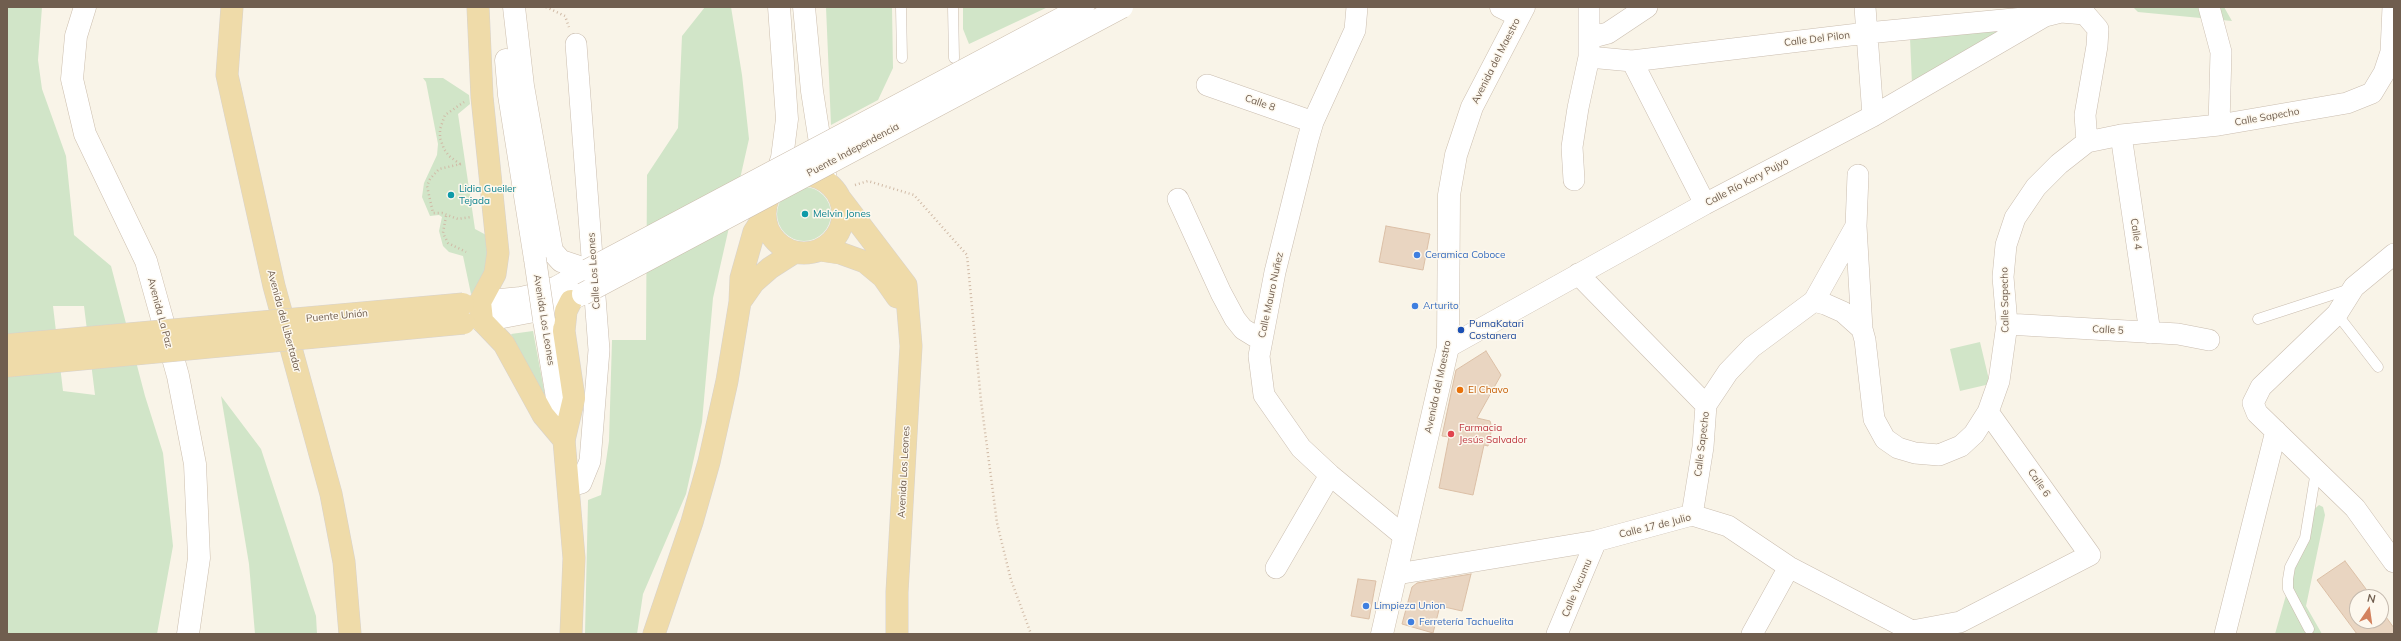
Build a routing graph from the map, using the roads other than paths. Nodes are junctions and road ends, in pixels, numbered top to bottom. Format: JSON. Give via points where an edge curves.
{"nodes":[{"id":1,"x":85,"y":7,"type":"edge"},
{"id":2,"x":232,"y":7,"type":"edge"},
{"id":3,"x":478,"y":7,"type":"edge"},
{"id":4,"x":501,"y":7,"type":"edge"},
{"id":5,"x":514,"y":7,"type":"edge"},
{"id":6,"x":779,"y":7,"type":"edge"},
{"id":7,"x":804,"y":7,"type":"edge"},
{"id":8,"x":901,"y":7,"type":"edge"},
{"id":9,"x":953,"y":7,"type":"edge"},
{"id":10,"x":1083,"y":7,"type":"edge"},
{"id":11,"x":1122,"y":7,"type":"edge"},
{"id":12,"x":1357,"y":7,"type":"edge"},
{"id":13,"x":1589,"y":7,"type":"edge"},
{"id":14,"x":1647,"y":7,"type":"edge"},
{"id":15,"x":1865,"y":7,"type":"edge"},
{"id":16,"x":2209,"y":7,"type":"edge"},
{"id":17,"x":2393,"y":7,"type":"edge"},
{"id":18,"x":1515,"y":10,"type":"edge"},
{"id":19,"x":2045,"y":16,"type":"junction"},
{"id":20,"x":1867,"y":33,"type":"junction"},
{"id":21,"x":576,"y":44,"type":"dead end"},
{"id":22,"x":1589,"y":48,"type":"junction"},
{"id":23,"x":902,"y":58,"type":"dead end"},
{"id":24,"x":954,"y":58,"type":"dead end"},
{"id":25,"x":1632,"y":61,"type":"junction"},
{"id":26,"x":1207,"y":85,"type":"dead end"},
{"id":27,"x":1873,"y":116,"type":"junction"},
{"id":28,"x":1313,"y":122,"type":"junction"},
{"id":29,"x":2219,"y":125,"type":"junction"},
{"id":30,"x":2122,"y":135,"type":"junction"},
{"id":31,"x":2087,"y":142,"type":"junction"},
{"id":32,"x":1858,"y":175,"type":"dead end"},
{"id":33,"x":1574,"y":180,"type":"dead end"},
{"id":34,"x":834,"y":190,"type":"junction"},
{"id":35,"x":770,"y":193,"type":"junction"},
{"id":36,"x":1178,"y":199,"type":"dead end"},
{"id":37,"x":1705,"y":204,"type":"junction"},
{"id":38,"x":764,"y":214,"type":"junction"},
{"id":39,"x":1856,"y":226,"type":"junction"},
{"id":40,"x":820,"y":250,"type":"junction"},
{"id":41,"x":795,"y":252,"type":"junction"},
{"id":42,"x":2394,"y":254,"type":"edge"},
{"id":43,"x":588,"y":270,"type":"junction"},
{"id":44,"x":1578,"y":274,"type":"junction"},
{"id":45,"x":2354,"y":287,"type":"junction"},
{"id":46,"x":577,"y":297,"type":"junction"},
{"id":47,"x":1814,"y":301,"type":"junction"},
{"id":48,"x":740,"y":302,"type":"junction"},
{"id":49,"x":908,"y":311,"type":"junction"},
{"id":50,"x":472,"y":312,"type":"junction"},
{"id":51,"x":2337,"y":314,"type":"junction"},
{"id":52,"x":2258,"y":319,"type":"dead end"},
{"id":53,"x":2007,"y":324,"type":"junction"},
{"id":54,"x":1862,"y":329,"type":"junction"},
{"id":55,"x":2150,"y":333,"type":"junction"},
{"id":56,"x":1261,"y":340,"type":"junction"},
{"id":57,"x":2209,"y":340,"type":"dead end"},
{"id":58,"x":7,"y":345,"type":"edge"},
{"id":59,"x":1448,"y":347,"type":"junction"},
{"id":60,"x":7,"y":366,"type":"edge"},
{"id":61,"x":2378,"y":367,"type":"dead end"},
{"id":62,"x":1706,"y":405,"type":"junction"},
{"id":63,"x":1988,"y":412,"type":"junction"},
{"id":64,"x":2276,"y":431,"type":"junction"},
{"id":65,"x":564,"y":440,"type":"junction"},
{"id":66,"x":2316,"y":469,"type":"junction"},
{"id":67,"x":1330,"y":475,"type":"junction"},
{"id":68,"x":569,"y":486,"type":"junction"},
{"id":69,"x":1692,"y":515,"type":"junction"},
{"id":70,"x":1404,"y":536,"type":"junction"},
{"id":71,"x":1596,"y":541,"type":"junction"},
{"id":72,"x":2394,"y":562,"type":"edge"},
{"id":73,"x":1789,"y":567,"type":"junction"},
{"id":74,"x":1276,"y":568,"type":"dead end"},
{"id":75,"x":1397,"y":574,"type":"junction"},
{"id":76,"x":1964,"y":628,"type":"edge"},
{"id":77,"x":2309,"y":629,"type":"dead end"},
{"id":78,"x":1911,"y":633,"type":"edge"},
{"id":79,"x":188,"y":634,"type":"edge"},
{"id":80,"x":350,"y":634,"type":"edge"},
{"id":81,"x":571,"y":634,"type":"edge"},
{"id":82,"x":654,"y":634,"type":"edge"},
{"id":83,"x":897,"y":634,"type":"edge"},
{"id":84,"x":1382,"y":634,"type":"edge"},
{"id":85,"x":1557,"y":634,"type":"edge"},
{"id":86,"x":1752,"y":634,"type":"edge"},
{"id":87,"x":2225,"y":634,"type":"edge"}],
"edges":[{"from":1,"to":79,"type":"main road","name":"Avenida La Paz","via":[[76,36],[72,79],[85,134],[146,261],[178,376],[195,464],[199,558]]},
{"from":2,"to":80,"type":"main road","name":"Avenida del Libertador","via":[[227,75],[274,286],[331,494],[344,562]]},
{"from":3,"to":50,"type":"main road","via":[[482,97],[498,253],[495,274]]},
{"from":4,"to":65,"type":"main road","name":"Avenida Los Leones","bridge":true,"via":[[509,95]]},
{"from":5,"to":43,"type":"main road","via":[[523,86],[552,251],[560,261]]},
{"from":6,"to":35,"type":"main road","via":[[787,119],[782,158]]},
{"from":7,"to":34,"type":"main road","via":[[812,91]]},
{"from":8,"to":23,"type":"lane"},
{"from":9,"to":24,"type":"lane"},
{"from":10,"to":43,"type":"main road","name":"Puente Independencia","bridge":true},
{"from":11,"to":46,"type":"main road","name":"Puente Independencia","bridge":true},
{"from":12,"to":28,"type":"street","name":"Calle Mauro Nuñez","via":[[1354,30]]},
{"from":13,"to":22,"type":"street"},
{"from":14,"to":22,"type":"street"},
{"from":15,"to":20,"type":"street"},
{"from":16,"to":29,"type":"street","via":[[2221,52]]},
{"from":17,"to":29,"type":"street","name":"Calle Sapecho","via":[[2391,52],[2384,73],[2372,93],[2347,103]]},
{"from":18,"to":59,"type":"main road","name":"Avenida del Maestro","via":[[1472,107],[1456,155],[1448,195]]},
{"from":19,"to":20,"type":"street","name":"Calle Del Pilon"},
{"from":19,"to":27,"type":"street","name":"Calle Río Kory Pujyo"},
{"from":19,"to":31,"type":"street","via":[[2061,12],[2086,14],[2098,29],[2085,115]]},
{"from":20,"to":25,"type":"street","name":"Calle Del Pilon"},
{"from":20,"to":27,"type":"street"},
{"from":21,"to":68,"type":"street","name":"Calle Los Leones","via":[[599,350],[590,461],[581,484]]},
{"from":22,"to":25,"type":"street","name":"Calle Del Pilon"},
{"from":22,"to":33,"type":"street","via":[[1572,147]]},
{"from":25,"to":37,"type":"street"},
{"from":26,"to":28,"type":"street","name":"Calle 8"},
{"from":27,"to":37,"type":"street","name":"Calle Río Kory Pujyo"},
{"from":28,"to":56,"type":"street","name":"Calle Mauro Nuñez","via":[[1275,272]]},
{"from":29,"to":30,"type":"street","name":"Calle Sapecho"},
{"from":30,"to":31,"type":"street","name":"Calle Sapecho"},
{"from":30,"to":55,"type":"street","name":"Calle 4"},
{"from":31,"to":53,"type":"street","name":"Calle Sapecho","via":[[2058,164],[2036,187],[2015,218],[2006,245],[2003,277]]},
{"from":32,"to":39,"type":"street","name":"Calle Sapecho"},
{"from":34,"to":35,"type":"main road","via":[[816,177],[796,175],[786,179]]},
{"from":34,"to":40,"type":"main road","via":[[843,210],[842,224],[836,236]]},
{"from":34,"to":49,"type":"main road","name":"Avenida Los Leones","via":[[906,285]]},
{"from":35,"to":38,"type":"main road"},
{"from":36,"to":56,"type":"street","via":[[1235,319],[1243,330]]},
{"from":37,"to":44,"type":"street","name":"Calle Río Kory Pujyo"},
{"from":38,"to":41,"type":"main road","via":[[767,227],[774,238],[783,247]]},
{"from":38,"to":48,"type":"main road","via":[[754,232],[741,278]]},
{"from":39,"to":47,"type":"street"},
{"from":39,"to":54,"type":"street","name":"Calle Sapecho"},
{"from":40,"to":41,"type":"main road"},
{"from":40,"to":49,"type":"main road","via":[[840,253],[865,262],[883,278]]},
{"from":41,"to":48,"type":"main road","via":[[764,272]]},
{"from":42,"to":45,"type":"street"},
{"from":43,"to":50,"type":"main road","name":"Puente Unión","via":[[538,294]]},
{"from":44,"to":59,"type":"street","name":"Calle Río Kory Pujyo"},
{"from":44,"to":62,"type":"street"},
{"from":45,"to":51,"type":"street"},
{"from":45,"to":52,"type":"lane"},
{"from":46,"to":50,"type":"main road","name":"Puente Unión","via":[[555,308]]},
{"from":46,"to":65,"type":"main road","via":[[566,312],[564,331],[574,398]]},
{"from":47,"to":54,"type":"street","via":[[1843,312]]},
{"from":47,"to":62,"type":"street","name":"Calle Sapecho","via":[[1752,347],[1728,372]]},
{"from":48,"to":82,"type":"main road","via":[[727,381],[709,462]]},
{"from":49,"to":83,"type":"main road","name":"Avenida Los Leones","via":[[911,346],[897,592]]},
{"from":50,"to":58,"type":"main road","name":"Puente Unión","bridge":true},
{"from":50,"to":60,"type":"main road","name":"Puente Unión","bridge":true},
{"from":50,"to":65,"type":"main road","via":[[504,344],[543,415]]},
{"from":51,"to":61,"type":"lane"},
{"from":51,"to":64,"type":"street","via":[[2256,395],[2253,403],[2257,413]]},
{"from":53,"to":55,"type":"street","name":"Calle 5"},
{"from":53,"to":63,"type":"street","name":"Calle Sapecho","via":[[1999,381]]},
{"from":54,"to":63,"type":"street","name":"Calle Sapecho","via":[[1874,419],[1885,439],[1898,448],[1915,453],[1939,455],[1961,446],[1974,434]]},
{"from":55,"to":57,"type":"street","name":"Calle 5","via":[[2178,334]]},
{"from":56,"to":67,"type":"street","name":"Calle Mauro Nuñez","via":[[1259,356],[1264,395],[1301,448]]},
{"from":59,"to":70,"type":"main road","name":"Avenida del Maestro"},
{"from":62,"to":69,"type":"street","name":"Calle Sapecho","via":[[1703,447]]},
{"from":63,"to":76,"type":"street","name":"Calle 6","via":[[2090,555]]},
{"from":64,"to":66,"type":"street"},
{"from":64,"to":87,"type":"street"},
{"from":65,"to":68,"type":"main road","name":"Avenida Los Leones"},
{"from":66,"to":72,"type":"street","via":[[2355,508]]},
{"from":66,"to":77,"type":"lane","via":[[2305,538],[2290,567],[2288,579],[2288,589]]},
{"from":67,"to":70,"type":"street","name":"Calle Mauro Nuñez"},
{"from":67,"to":74,"type":"street"},
{"from":68,"to":81,"type":"main road","name":"Avenida Los Leones","via":[[574,558]]},
{"from":69,"to":71,"type":"street","name":"Calle 17 de Julio"},
{"from":69,"to":73,"type":"street","name":"Calle 17 de Julio","via":[[1728,526]]},
{"from":70,"to":75,"type":"main road","name":"Avenida del Maestro"},
{"from":71,"to":75,"type":"street","name":"Calle 17 de Julio"},
{"from":71,"to":85,"type":"street","name":"Calle Yucumu"},
{"from":73,"to":78,"type":"street","name":"Calle 17 de Julio"},
{"from":73,"to":86,"type":"street"},
{"from":75,"to":84,"type":"main road","name":"Avenida del Maestro"},
{"from":76,"to":78,"type":"street"}]}
